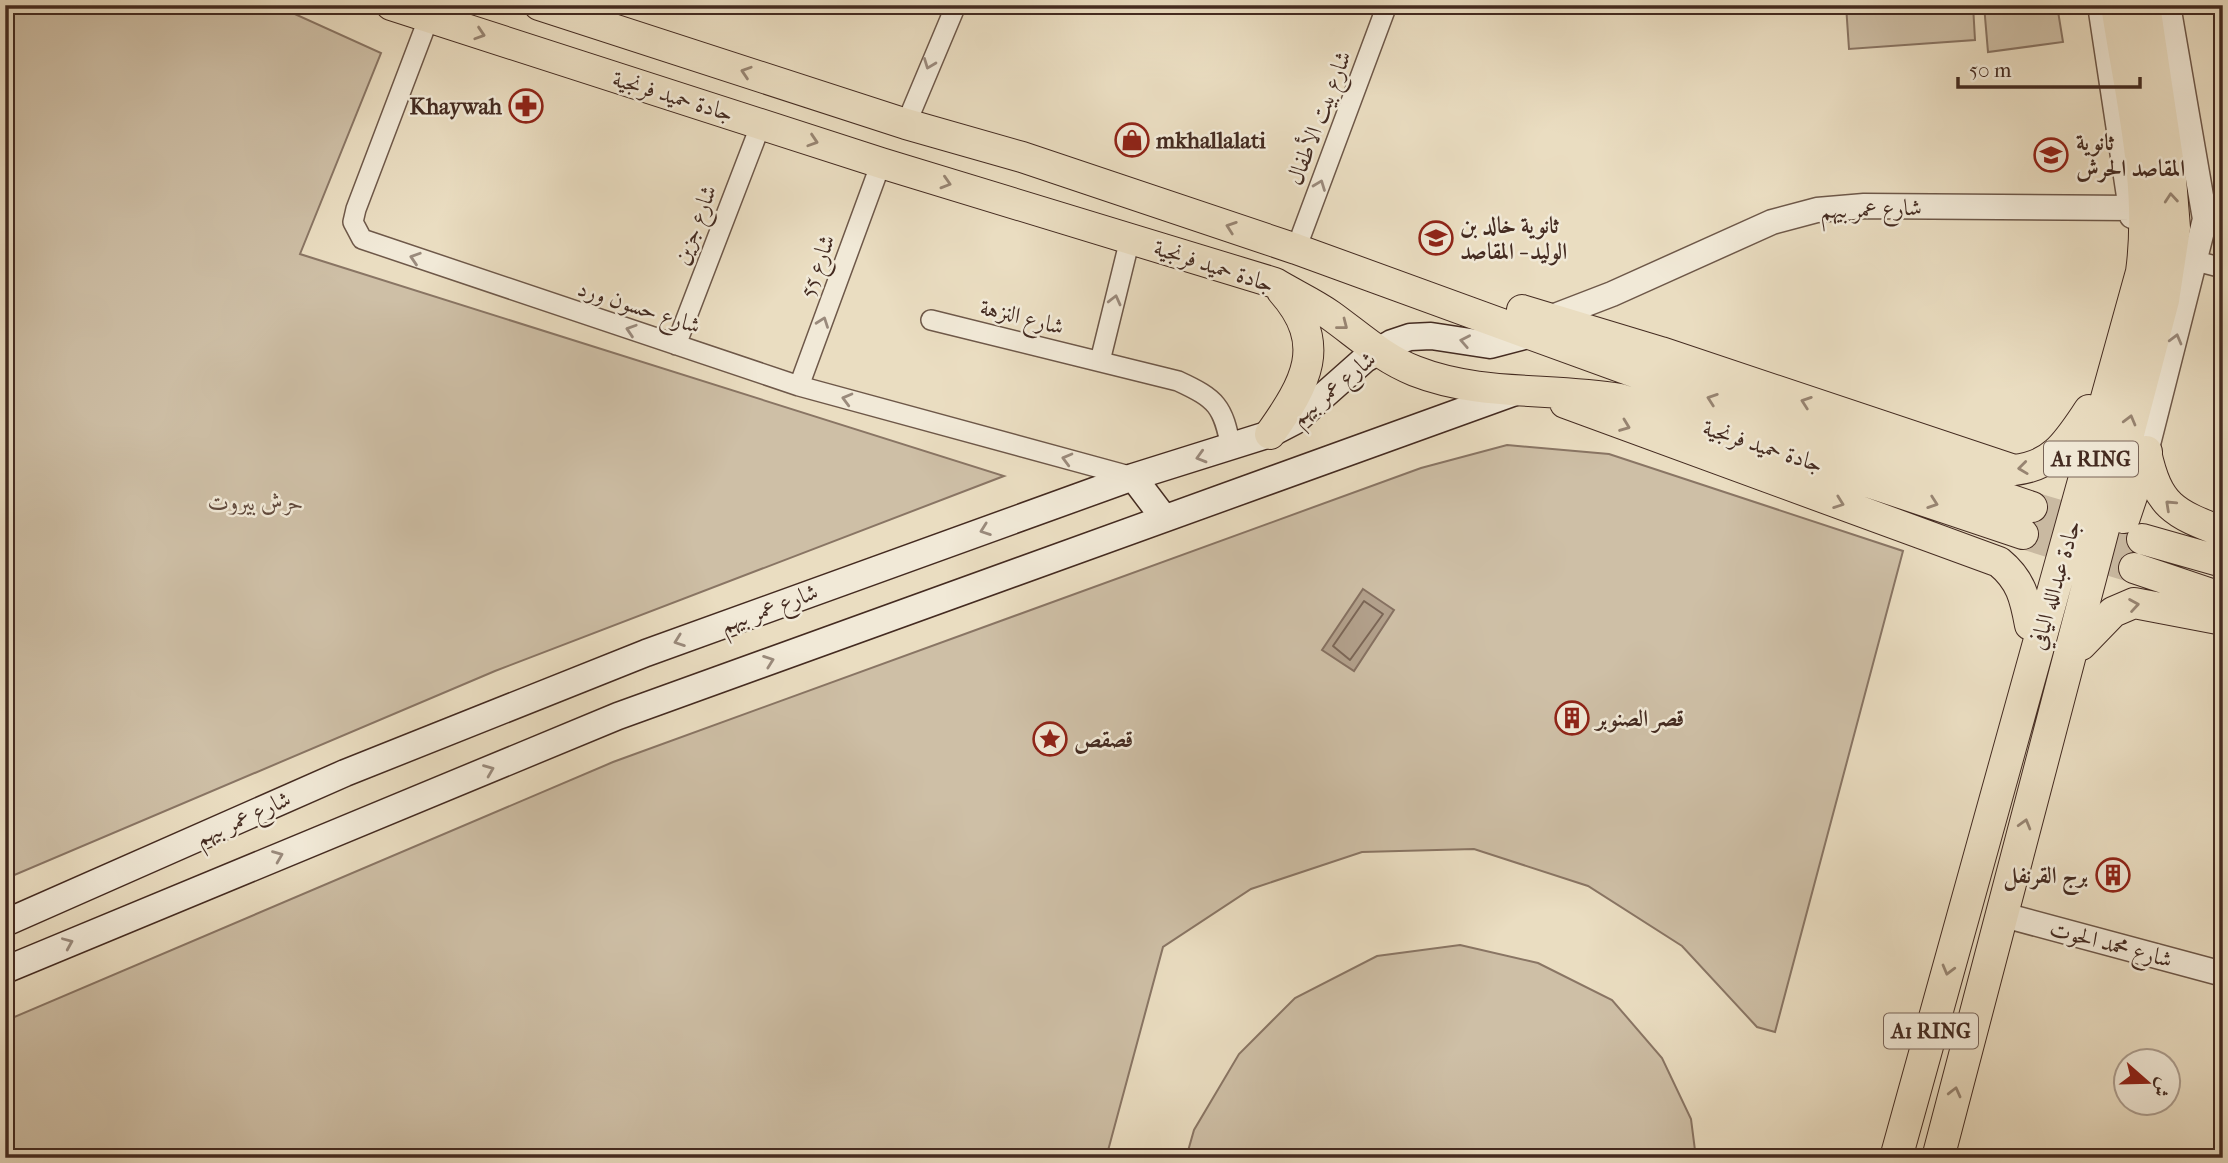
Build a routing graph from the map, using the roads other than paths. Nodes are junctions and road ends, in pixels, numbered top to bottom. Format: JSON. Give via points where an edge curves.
{"nodes":[{"id":1,"x":391,"y":5,"type":"edge"},
{"id":2,"x":539,"y":5,"type":"edge"},
{"id":3,"x":956,"y":5,"type":"edge"},
{"id":4,"x":1387,"y":5,"type":"edge"},
{"id":5,"x":2100,"y":5,"type":"edge"},
{"id":6,"x":2117,"y":5,"type":"edge"},
{"id":7,"x":2144,"y":5,"type":"edge"},
{"id":8,"x":2168,"y":5,"type":"edge"},
{"id":9,"x":429,"y":17,"type":"junction"},
{"id":10,"x":761,"y":124,"type":"junction"},
{"id":11,"x":906,"y":124,"type":"junction"},
{"id":12,"x":881,"y":163,"type":"junction"},
{"id":13,"x":2132,"y":208,"type":"junction"},
{"id":14,"x":2214,"y":219,"type":"edge"},
{"id":15,"x":1130,"y":239,"type":"junction"},
{"id":16,"x":1296,"y":248,"type":"junction"},
{"id":17,"x":2196,"y":261,"type":"junction"},
{"id":18,"x":2223,"y":268,"type":"edge"},
{"id":19,"x":1275,"y":283,"type":"junction"},
{"id":20,"x":932,"y":320,"type":"dead end"},
{"id":21,"x":1539,"y":326,"type":"junction"},
{"id":22,"x":676,"y":345,"type":"junction"},
{"id":23,"x":1376,"y":351,"type":"junction"},
{"id":24,"x":1100,"y":361,"type":"junction"},
{"id":25,"x":799,"y":386,"type":"junction"},
{"id":26,"x":1527,"y":392,"type":"junction"},
{"id":27,"x":2089,"y":410,"type":"junction"},
{"id":28,"x":1270,"y":434,"type":"junction"},
{"id":29,"x":1231,"y":448,"type":"junction"},
{"id":30,"x":2146,"y":453,"type":"junction"},
{"id":31,"x":1133,"y":477,"type":"junction"},
{"id":32,"x":1164,"y":518,"type":"junction"},
{"id":33,"x":2223,"y":532,"type":"edge"},
{"id":34,"x":2142,"y":539,"type":"tunnel mouth"},
{"id":35,"x":2223,"y":562,"type":"edge"},
{"id":36,"x":2134,"y":568,"type":"tunnel mouth"},
{"id":37,"x":2223,"y":598,"type":"edge"},
{"id":38,"x":2223,"y":620,"type":"edge"},
{"id":39,"x":2030,"y":625,"type":"junction"},
{"id":40,"x":2081,"y":645,"type":"junction"},
{"id":41,"x":2047,"y":747,"type":"junction"},
{"id":42,"x":1965,"y":904,"type":"junction"},
{"id":43,"x":2000,"y":914,"type":"junction"},
{"id":44,"x":5,"y":923,"type":"edge"},
{"id":45,"x":5,"y":970,"type":"edge"},
{"id":46,"x":2223,"y":974,"type":"edge"},
{"id":47,"x":1896,"y":1158,"type":"edge"},
{"id":48,"x":1938,"y":1158,"type":"edge"}],
"edges":[{"from":1,"to":9,"type":"main road","name":"جادة حميد فرنجية"},
{"from":11,"to":2,"type":"main road","name":"جادة حميد فرنجية","one_way":true},
{"from":3,"to":11,"type":"street","one_way":true},
{"from":16,"to":4,"type":"street","name":"شارع بيت الأطفال","one_way":true},
{"from":5,"to":13,"type":"street"},
{"from":6,"to":42,"type":"highway","name":"جادة عبدالله اليافي","number":"A1 RING","via":[[2142,172],[2146,227],[2142,272]]},
{"from":41,"to":7,"type":"highway","name":"جادة عبدالله اليافي","number":"A1 RING","one_way":true,"via":[[2163,300],[2172,247],[2170,179]]},
{"from":8,"to":14,"type":"street"},
{"from":9,"to":10,"type":"main road","name":"جادة حميد فرنجية","one_way":true},
{"from":22,"to":9,"type":"street","name":"شارع حسون ورد","one_way":true,"via":[[362,239],[353,222],[356,209]]},
{"from":10,"to":12,"type":"main road","name":"جادة حميد فرنجية","one_way":true},
{"from":10,"to":22,"type":"street","name":"شارع جزين"},
{"from":16,"to":11,"type":"main road","name":"جادة حميد فرنجية","one_way":true,"via":[[1022,157]]},
{"from":12,"to":15,"type":"main road","name":"جادة حميد فرنجية","one_way":true},
{"from":25,"to":12,"type":"street","name":"شارع 55","one_way":true},
{"from":13,"to":21,"type":"street","name":"شارع عمر بيهم","via":[[1817,209],[1772,222]]},
{"from":13,"to":27,"type":"street","via":[[2133,251]]},
{"from":14,"to":17,"type":"street"},
{"from":15,"to":19,"type":"main road","name":"جادة حميد فرنجية"},
{"from":24,"to":15,"type":"street","one_way":true},
{"from":16,"to":21,"type":"main road","name":"جادة حميد فرنجية","via":[[1404,287],[1455,286]]},
{"from":17,"to":18,"type":"street"},
{"from":30,"to":17,"type":"street","one_way":true},
{"from":19,"to":23,"type":"main road","name":"جادة حميد فرنجية","one_way":true,"via":[[1329,315]]},
{"from":19,"to":28,"type":"main road","via":[[1304,321],[1309,350],[1296,396]]},
{"from":20,"to":24,"type":"street","name":"شارع النزهة"},
{"from":21,"to":23,"type":"main road","name":"شارع عمر بيهم","one_way":true,"via":[[1490,345],[1410,337]]},
{"from":26,"to":21,"type":"main road","name":"جادة حميد فرنجية","one_way":true,"via":[[1575,392],[1620,399],[2027,520],[1645,376]]},
{"from":27,"to":21,"type":"main road","one_way":true,"via":[[2054,456],[2031,468],[2014,470],[1661,352]]},
{"from":22,"to":25,"type":"street","name":"شارع حسون ورد"},
{"from":23,"to":26,"type":"main road","name":"جادة حميد فرنجية","via":[[1449,382]]},
{"from":23,"to":28,"type":"main road","name":"شارع عمر بيهم","via":[[1295,421]]},
{"from":24,"to":29,"type":"street","name":"شارع النزهة","via":[[1178,381],[1205,393],[1226,418]]},
{"from":31,"to":25,"type":"street","name":"شارع حسون ورد","one_way":true},
{"from":26,"to":32,"type":"main road","name":"شارع عمر بيهم"},
{"from":26,"to":39,"type":"main road","one_way":true,"via":[[1999,562],[2025,594]]},
{"from":27,"to":39,"type":"highway"},
{"from":28,"to":29,"type":"main road","name":"شارع عمر بيهم"},
{"from":29,"to":31,"type":"main road","name":"شارع عمر بيهم","one_way":true},
{"from":33,"to":30,"type":"main road","one_way":true,"via":[[2188,519],[2166,504],[2152,481]]},
{"from":30,"to":40,"type":"highway"},
{"from":31,"to":32,"type":"main road"},
{"from":31,"to":44,"type":"main road","name":"شارع عمر بيهم","one_way":true,"via":[[646,653],[345,773]]},
{"from":45,"to":32,"type":"main road","name":"شارع عمر بيهم","one_way":true,"via":[[618,716]]},
{"from":34,"to":35,"type":"main road"},
{"from":36,"to":37,"type":"main road"},
{"from":40,"to":38,"type":"main road","one_way":true,"via":[[2113,611],[2134,603]]},
{"from":39,"to":42,"type":"highway"},
{"from":40,"to":41,"type":"highway"},
{"from":43,"to":41,"type":"highway","name":"جادة عبدالله اليافي","number":"A1 RING","one_way":true},
{"from":42,"to":47,"type":"highway","name":"جادة عبدالله اليافي","number":"A1 RING","one_way":true},
{"from":43,"to":46,"type":"street","name":"شارع محمد الحوت"},
{"from":48,"to":43,"type":"highway","name":"جادة عبدالله اليافي","number":"A1 RING","one_way":true}]}
